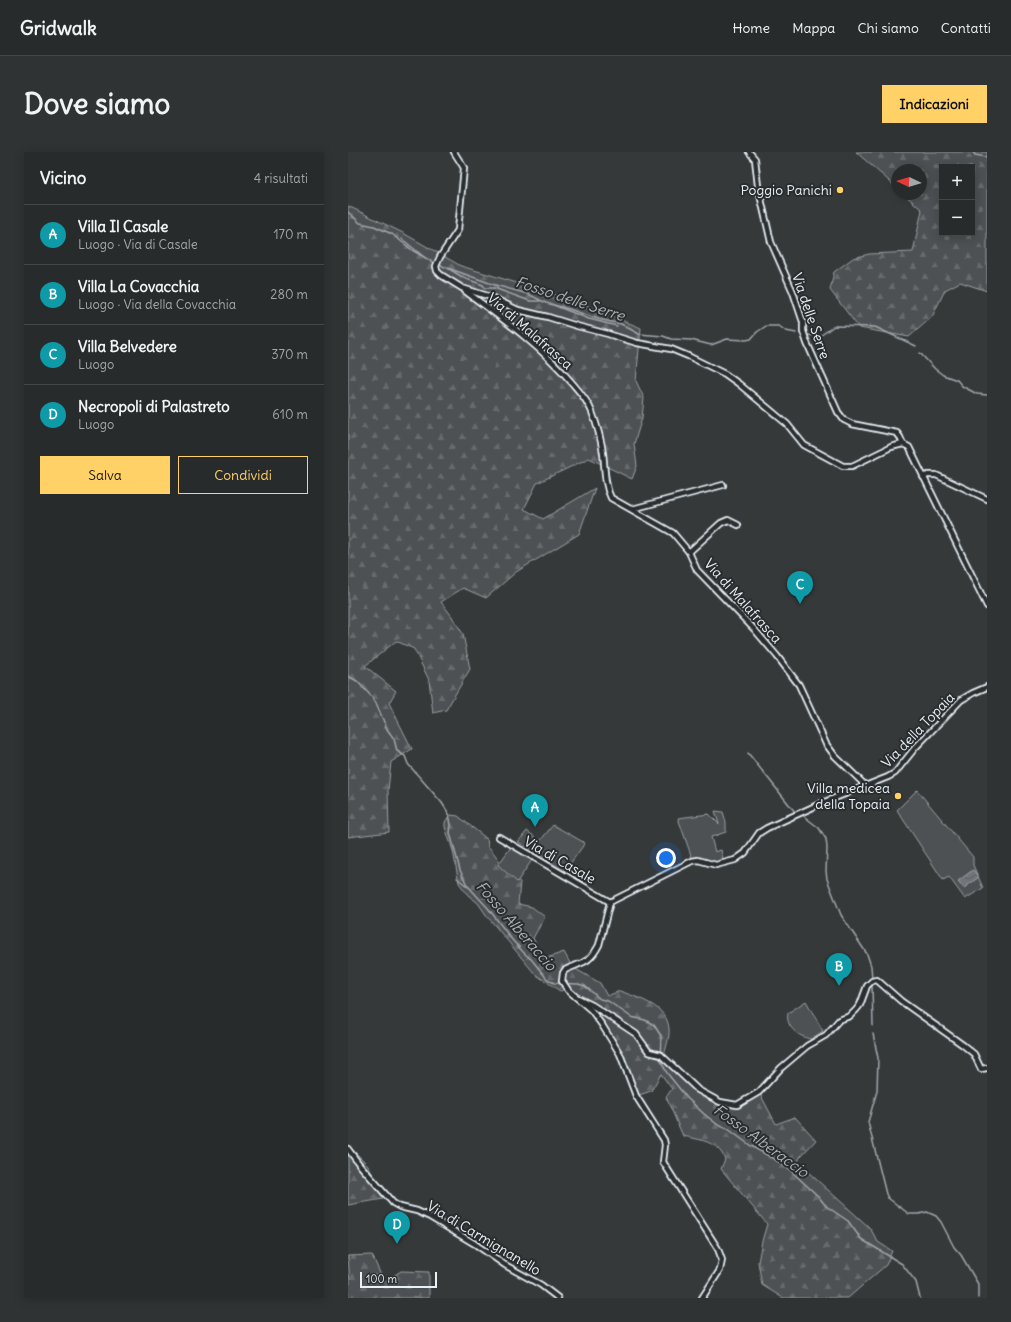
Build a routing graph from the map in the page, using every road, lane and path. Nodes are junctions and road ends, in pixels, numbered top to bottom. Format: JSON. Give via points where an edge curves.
{"nodes":[{"id":1,"x":454,"y":152,"type":"edge"},
{"id":2,"x":749,"y":152,"type":"edge"},
{"id":3,"x":462,"y":288,"type":"junction"},
{"id":4,"x":903,"y":444,"type":"junction"},
{"id":5,"x":923,"y":477,"type":"junction"},
{"id":6,"x":723,"y":485,"type":"dead end"},
{"id":7,"x":987,"y":499,"type":"edge"},
{"id":8,"x":632,"y":509,"type":"junction"},
{"id":9,"x":738,"y":525,"type":"dead end"},
{"id":10,"x":689,"y":552,"type":"junction"},
{"id":11,"x":987,"y":606,"type":"edge"},
{"id":12,"x":987,"y":687,"type":"edge"},
{"id":13,"x":866,"y":786,"type":"junction"},
{"id":14,"x":499,"y":837,"type":"dead end"},
{"id":15,"x":610,"y":902,"type":"junction"},
{"id":16,"x":576,"y":997,"type":"junction"},
{"id":17,"x":987,"y":1068,"type":"edge"},
{"id":18,"x":348,"y":1150,"type":"edge"},
{"id":19,"x":558,"y":1298,"type":"edge"},
{"id":20,"x":702,"y":1298,"type":"edge"}],
"edges":[{"from":1,"to":3,"type":"street","via":[[464,168],[458,230],[445,247],[437,263],[437,271]]},
{"from":2,"to":4,"type":"street","name":"Via delle Serre","via":[[755,159],[758,186],[771,242],[793,292],[807,343],[838,412],[844,420],[852,424],[897,433]]},
{"from":3,"to":4,"type":"street","via":[[491,297],[518,310],[637,343],[671,349],[688,356],[725,374],[787,424],[804,444],[843,466],[852,466]]},
{"from":3,"to":8,"type":"street","name":"Via di Malafrasca","via":[[556,364],[581,394],[591,410],[597,428],[611,498]]},
{"from":4,"to":5,"type":"street","via":[[909,447]]},
{"from":5,"to":7,"type":"street","via":[[928,474],[936,475]]},
{"from":5,"to":11,"type":"street"},
{"from":6,"to":8,"type":"street"},
{"from":8,"to":10,"type":"street","name":"Via di Malafrasca","via":[[673,533]]},
{"from":9,"to":10,"type":"street","via":[[728,520],[722,523]]},
{"from":10,"to":13,"type":"street","name":"Via di Malafrasca","via":[[697,570],[754,629],[799,685],[826,744]]},
{"from":12,"to":13,"type":"street","name":"Via della Topaia","via":[[961,700],[895,773]]},
{"from":13,"to":15,"type":"street","name":"Via della Topaia","via":[[767,828],[745,853],[735,860],[716,865],[692,861]]},
{"from":14,"to":15,"type":"street","name":"Via di Casale"},
{"from":15,"to":16,"type":"street","via":[[596,951],[589,960],[563,972],[562,981]]},
{"from":16,"to":17,"type":"street","via":[[636,1034],[649,1052],[659,1055],[698,1090],[720,1102],[736,1105],[759,1092],[807,1046],[826,1035],[839,1020],[850,1016],[860,1005],[867,986],[877,980],[901,1001],[974,1054],[981,1069]]},
{"from":16,"to":20,"type":"street","via":[[591,1010],[620,1054],[636,1096],[664,1140],[663,1162],[720,1254],[720,1270]]},
{"from":18,"to":19,"type":"street","name":"Via di Carmignanello","via":[[400,1208],[417,1211],[430,1217]]}]}
